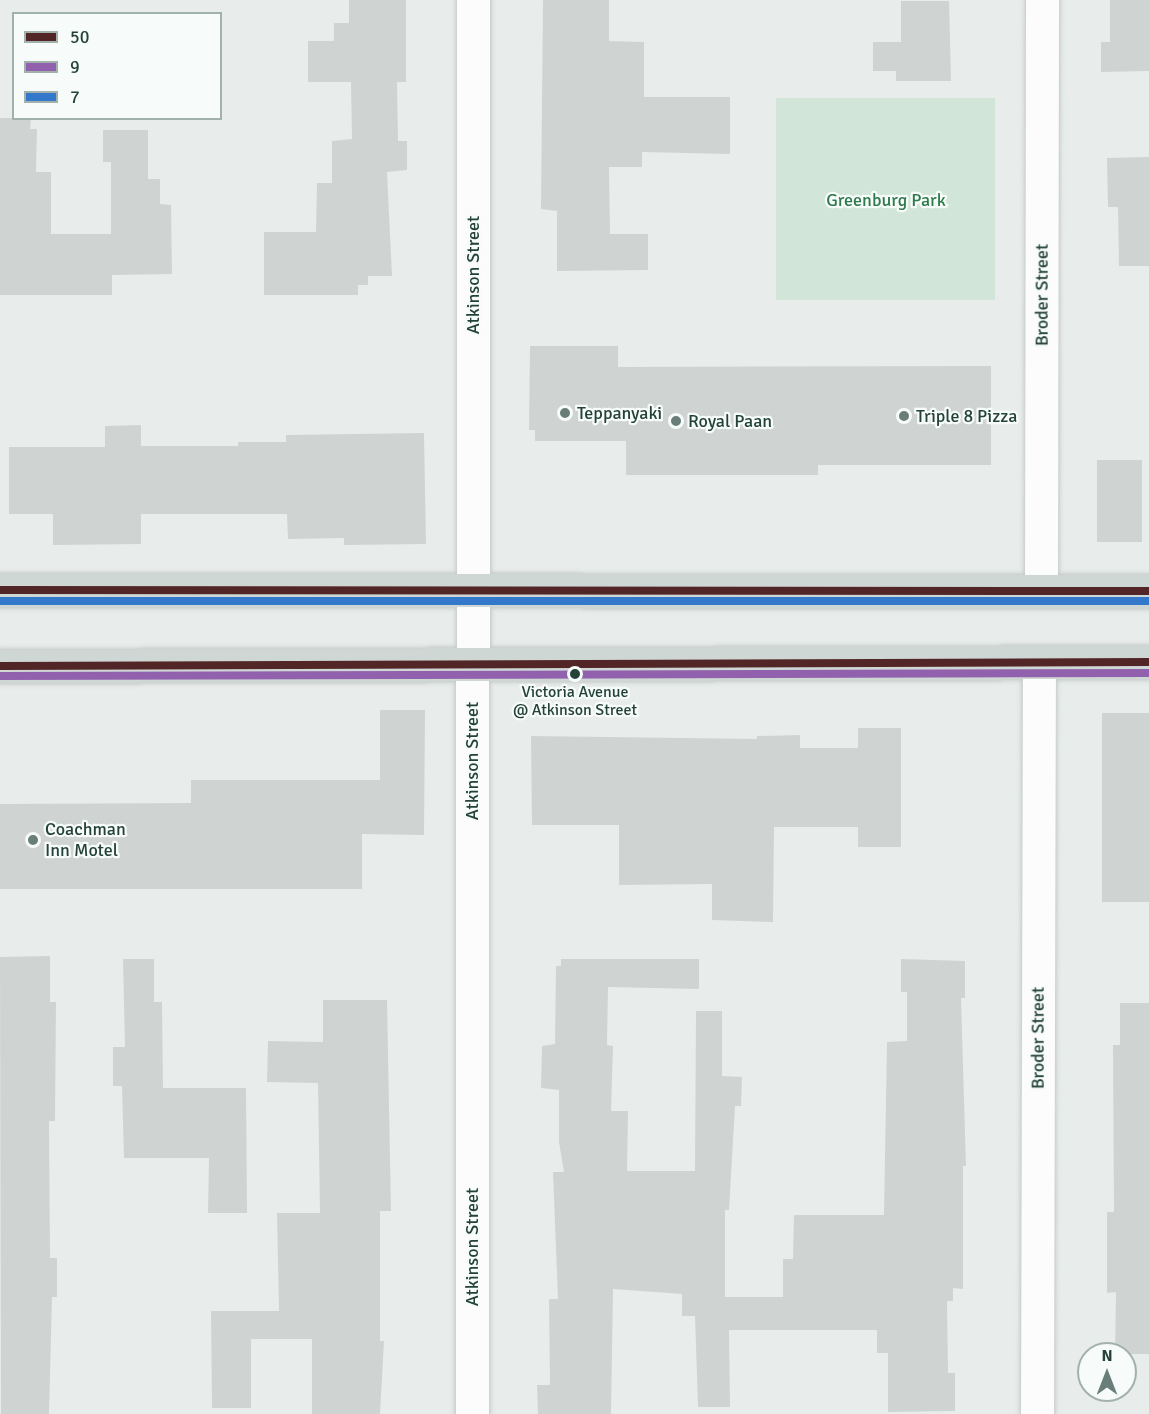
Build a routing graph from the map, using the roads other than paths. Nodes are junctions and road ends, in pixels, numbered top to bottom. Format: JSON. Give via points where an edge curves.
{"nodes":[{"id":1,"x":473,"y":0,"type":"edge"},
{"id":2,"x":1042,"y":0,"type":"edge"},
{"id":3,"x":0,"y":590,"type":"edge"},
{"id":4,"x":472,"y":591,"type":"junction"},
{"id":5,"x":1041,"y":591,"type":"junction"},
{"id":6,"x":1149,"y":591,"type":"edge"},
{"id":7,"x":1149,"y":662,"type":"edge"},
{"id":8,"x":1039,"y":663,"type":"junction"},
{"id":9,"x":471,"y":664,"type":"junction"},
{"id":10,"x":0,"y":666,"type":"edge"},
{"id":11,"x":472,"y":1414,"type":"edge"},
{"id":12,"x":1037,"y":1414,"type":"edge"}],
"edges":[{"from":1,"to":4,"type":"street","name":"Atkinson Street"},
{"from":2,"to":5,"type":"street","name":"Broder Street"},
{"from":3,"to":4,"type":"main road"},
{"from":4,"to":5,"type":"main road"},
{"from":4,"to":9,"type":"street","name":"Atkinson Street"},
{"from":5,"to":6,"type":"main road"},
{"from":7,"to":8,"type":"main road"},
{"from":8,"to":9,"type":"main road"},
{"from":8,"to":12,"type":"street","name":"Broder Street"},
{"from":9,"to":10,"type":"main road"},
{"from":9,"to":11,"type":"street","name":"Atkinson Street"}]}
